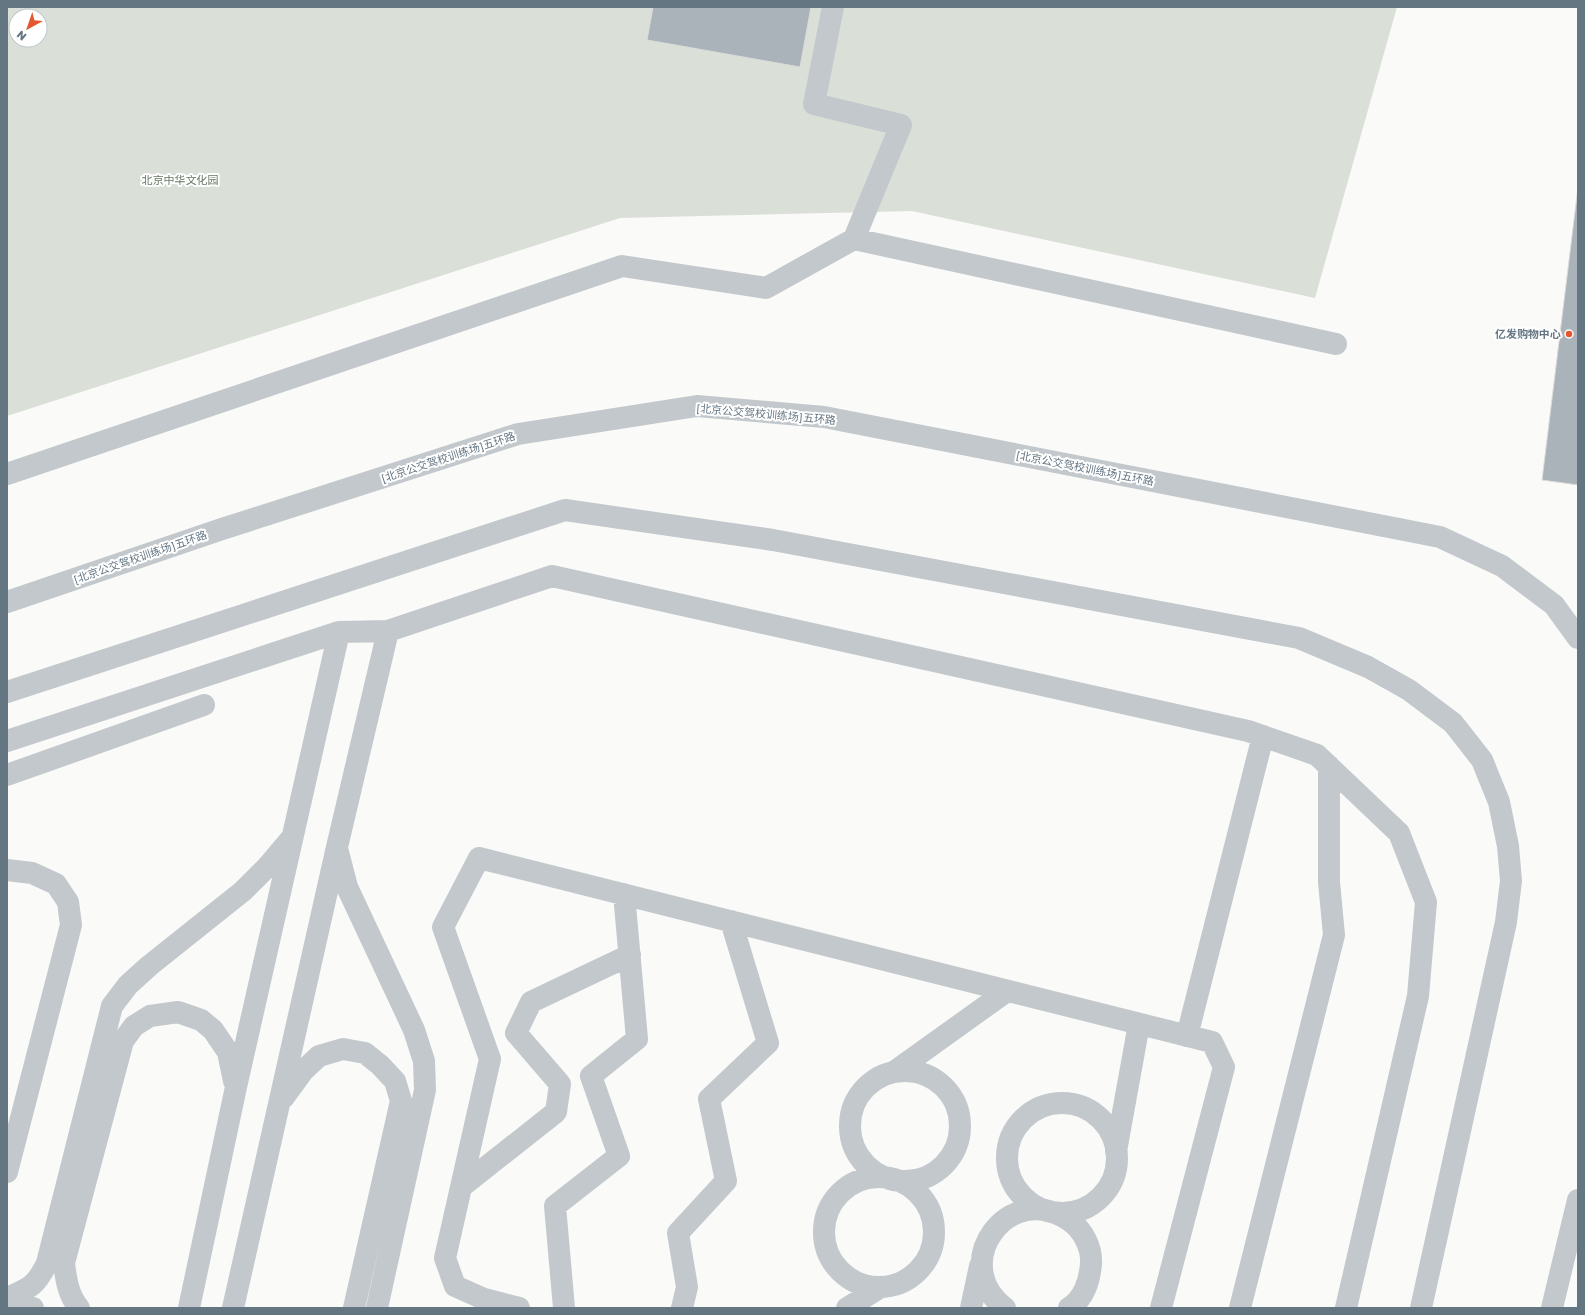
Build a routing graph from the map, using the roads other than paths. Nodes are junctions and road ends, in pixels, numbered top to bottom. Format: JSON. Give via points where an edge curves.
{"nodes":[{"id":1,"x":833,"y":7,"type":"edge"},
{"id":2,"x":854,"y":239,"type":"junction"},
{"id":3,"x":1336,"y":344,"type":"dead end"},
{"id":4,"x":7,"y":474,"type":"edge"},
{"id":5,"x":7,"y":602,"type":"edge"},
{"id":6,"x":388,"y":631,"type":"junction"},
{"id":7,"x":339,"y":632,"type":"junction"},
{"id":8,"x":1578,"y":638,"type":"edge"},
{"id":9,"x":7,"y":692,"type":"edge"},
{"id":10,"x":204,"y":705,"type":"dead end"},
{"id":11,"x":1263,"y":736,"type":"junction"},
{"id":12,"x":7,"y":741,"type":"edge"},
{"id":13,"x":1329,"y":766,"type":"junction"},
{"id":14,"x":7,"y":775,"type":"edge"},
{"id":15,"x":292,"y":839,"type":"junction"},
{"id":16,"x":337,"y":847,"type":"junction"},
{"id":17,"x":7,"y":870,"type":"edge"},
{"id":18,"x":624,"y":894,"type":"junction"},
{"id":19,"x":731,"y":921,"type":"junction"},
{"id":20,"x":630,"y":955,"type":"junction"},
{"id":21,"x":1007,"y":991,"type":"junction"},
{"id":22,"x":1139,"y":1024,"type":"junction"},
{"id":23,"x":1187,"y":1036,"type":"junction"},
{"id":24,"x":894,"y":1072,"type":"junction"},
{"id":25,"x":236,"y":1087,"type":"junction"},
{"id":26,"x":279,"y":1105,"type":"junction"},
{"id":27,"x":1116,"y":1151,"type":"junction"},
{"id":28,"x":7,"y":1172,"type":"edge"},
{"id":29,"x":886,"y":1178,"type":"junction"},
{"id":30,"x":461,"y":1187,"type":"junction"},
{"id":31,"x":1578,"y":1200,"type":"edge"},
{"id":32,"x":1044,"y":1209,"type":"junction"},
{"id":33,"x":982,"y":1260,"type":"junction"},
{"id":34,"x":881,"y":1287,"type":"junction"},
{"id":35,"x":7,"y":1298,"type":"edge"},
{"id":36,"x":7,"y":1302,"type":"edge"},
{"id":37,"x":33,"y":1308,"type":"edge"},
{"id":38,"x":79,"y":1308,"type":"edge"},
{"id":39,"x":190,"y":1308,"type":"edge"},
{"id":40,"x":233,"y":1308,"type":"edge"},
{"id":41,"x":354,"y":1308,"type":"edge"},
{"id":42,"x":377,"y":1308,"type":"edge"},
{"id":43,"x":519,"y":1308,"type":"edge"},
{"id":44,"x":564,"y":1308,"type":"edge"},
{"id":45,"x":682,"y":1308,"type":"edge"},
{"id":46,"x":847,"y":1308,"type":"edge"},
{"id":47,"x":971,"y":1308,"type":"edge"},
{"id":48,"x":1005,"y":1308,"type":"edge"},
{"id":49,"x":1069,"y":1308,"type":"edge"},
{"id":50,"x":1161,"y":1308,"type":"edge"},
{"id":51,"x":1240,"y":1308,"type":"edge"},
{"id":52,"x":1346,"y":1308,"type":"edge"},
{"id":53,"x":1421,"y":1308,"type":"edge"},
{"id":54,"x":1552,"y":1308,"type":"edge"}],
"edges":[{"from":1,"to":2,"type":"street","via":[[814,104],[901,125]]},
{"from":2,"to":3,"type":"street"},
{"from":2,"to":4,"type":"street","via":[[766,288],[622,266]]},
{"from":5,"to":8,"type":"street","name":"[北京公交驾校训练场]五环路","via":[[518,434],[697,406],[824,417],[1440,537],[1502,566],[1554,605]]},
{"from":6,"to":7,"type":"street"},
{"from":6,"to":11,"type":"street","via":[[552,576]]},
{"from":6,"to":16,"type":"street"},
{"from":7,"to":12,"type":"street"},
{"from":7,"to":15,"type":"street"},
{"from":9,"to":53,"type":"street","via":[[565,510],[773,540],[1299,638],[1368,666],[1409,690],[1452,723],[1482,760],[1499,802],[1508,846],[1511,881],[1506,922]]},
{"from":10,"to":14,"type":"street"},
{"from":11,"to":13,"type":"street","via":[[1317,755]]},
{"from":11,"to":23,"type":"street"},
{"from":13,"to":51,"type":"street","via":[[1329,882],[1334,934]]},
{"from":13,"to":52,"type":"street","via":[[1399,833],[1426,902],[1418,996]]},
{"from":15,"to":25,"type":"street"},
{"from":15,"to":35,"type":"street","via":[[243,891],[128,985],[112,1006],[48,1263],[30,1287]]},
{"from":16,"to":26,"type":"street"},
{"from":16,"to":42,"type":"street","via":[[347,888],[414,1030],[424,1061],[425,1090]]},
{"from":17,"to":28,"type":"street","via":[[32,873],[56,884],[68,902],[71,925]]},
{"from":18,"to":19,"type":"street"},
{"from":18,"to":20,"type":"street"},
{"from":18,"to":30,"type":"street","via":[[479,858],[443,927],[490,1059]]},
{"from":19,"to":21,"type":"street"},
{"from":19,"to":45,"type":"street","via":[[768,1043],[709,1099],[726,1181],[678,1233],[687,1287]]},
{"from":20,"to":30,"type":"street","via":[[531,1002],[516,1033],[560,1084],[556,1112]]},
{"from":20,"to":44,"type":"street","via":[[637,1039],[591,1076],[619,1156],[555,1206]]},
{"from":21,"to":22,"type":"street"},
{"from":21,"to":24,"type":"street"},
{"from":22,"to":23,"type":"street"},
{"from":22,"to":27,"type":"street"},
{"from":23,"to":50,"type":"street","via":[[1212,1042],[1224,1067]]},
{"from":24,"to":29,"type":"street","via":[[877,1078],[864,1090],[854,1104],[850,1122],[851,1140],[858,1156],[871,1169]]},
{"from":24,"to":29,"type":"street","via":[[912,1071],[930,1077],[944,1088],[955,1103],[960,1121],[958,1139],[951,1156],[938,1170],[922,1178],[904,1181]]},
{"from":25,"to":38,"type":"street","via":[[228,1052],[213,1030],[201,1020],[178,1012],[150,1016],[134,1026],[123,1041],[64,1263],[66,1281]]},
{"from":25,"to":39,"type":"street"},
{"from":26,"to":40,"type":"street"},
{"from":26,"to":41,"type":"street","via":[[303,1071],[319,1056],[343,1049],[365,1054],[395,1081],[401,1101]]},
{"from":27,"to":32,"type":"street","via":[[1116,1169],[1109,1186],[1097,1201],[1080,1210],[1062,1213]]},
{"from":27,"to":32,"type":"street","via":[[1111,1134],[1101,1119],[1087,1108],[1069,1103],[1052,1104],[1035,1110],[1021,1121],[1012,1136],[1007,1154],[1009,1171],[1016,1188],[1028,1201]]},
{"from":29,"to":34,"type":"street","via":[[903,1183],[918,1193],[929,1208],[934,1225],[933,1243],[926,1260],[915,1274],[899,1283]]},
{"from":29,"to":34,"type":"street","via":[[868,1178],[852,1184],[842,1192],[828,1211],[824,1229],[826,1246],[834,1262],[846,1276],[863,1284]]},
{"from":30,"to":43,"type":"street","via":[[445,1258],[456,1286],[484,1298]]},
{"from":31,"to":54,"type":"street"},
{"from":32,"to":33,"type":"street","via":[[1026,1210],[1009,1216],[995,1227],[986,1243]]},
{"from":32,"to":49,"type":"street","via":[[1061,1214],[1075,1225],[1086,1239],[1091,1256],[1091,1275],[1084,1292]]},
{"from":33,"to":47,"type":"street"},
{"from":33,"to":48,"type":"street","via":[[983,1278],[991,1294]]},
{"from":34,"to":46,"type":"street"},
{"from":36,"to":37,"type":"street"}]}
